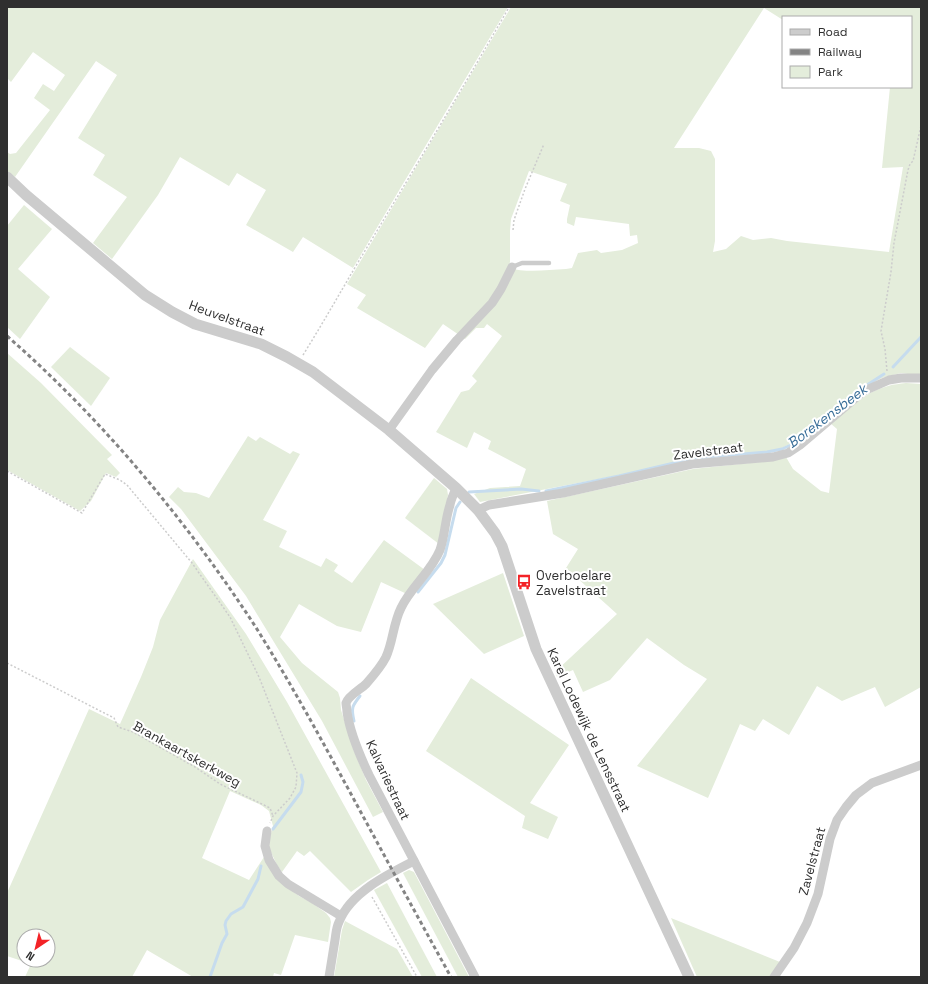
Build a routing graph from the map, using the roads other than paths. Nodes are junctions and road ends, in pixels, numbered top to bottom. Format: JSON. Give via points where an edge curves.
{"nodes":[{"id":1,"x":7,"y":177,"type":"edge"},
{"id":2,"x":549,"y":263,"type":"dead end"},
{"id":3,"x":512,"y":267,"type":"joint"},
{"id":4,"x":921,"y":378,"type":"edge"},
{"id":5,"x":389,"y":430,"type":"junction"},
{"id":6,"x":456,"y":488,"type":"junction"},
{"id":7,"x":465,"y":497,"type":"joint"},
{"id":8,"x":478,"y":510,"type":"junction"},
{"id":9,"x":921,"y":764,"type":"edge"},
{"id":10,"x":267,"y":831,"type":"road end"},
{"id":11,"x":414,"y":861,"type":"junction"},
{"id":12,"x":341,"y":916,"type":"junction"},
{"id":13,"x":329,"y":977,"type":"edge"},
{"id":14,"x":475,"y":977,"type":"edge"},
{"id":15,"x":689,"y":977,"type":"edge"},
{"id":16,"x":774,"y":977,"type":"edge"}],
"edges":[{"from":1,"to":5,"type":"street","name":"Heuvelstraat","via":[[145,295],[196,324],[261,344],[298,363]]},
{"from":2,"to":3,"type":"lane","via":[[522,263]]},
{"from":3,"to":5,"type":"street","via":[[492,303],[432,370]]},
{"from":4,"to":8,"type":"street","name":"Zavelstraat","via":[[889,380],[864,391],[788,453],[772,457],[692,464],[563,493],[489,504]]},
{"from":5,"to":6,"type":"street","name":"Heuvelstraat"},
{"from":6,"to":7,"type":"street","name":"Heuvelstraat"},
{"from":6,"to":11,"type":"street","name":"Kalvariestraat","via":[[439,551],[432,565],[401,607],[386,657],[374,675],[349,698],[346,704],[358,751]]},
{"from":7,"to":8,"type":"street","name":"Karel Lodewijk de Lensstraat"},
{"from":8,"to":15,"type":"street","name":"Karel Lodewijk de Lensstraat","via":[[502,546],[536,649]]},
{"from":9,"to":16,"type":"street","name":"Zavelstraat","via":[[872,783],[856,795],[837,820],[830,838],[818,894],[807,923]]},
{"from":10,"to":12,"type":"street","via":[[265,846],[269,860],[279,876]]},
{"from":11,"to":12,"type":"street","via":[[367,888]]},
{"from":11,"to":14,"type":"street","name":"Kalvariestraat"},
{"from":12,"to":13,"type":"street"}]}
